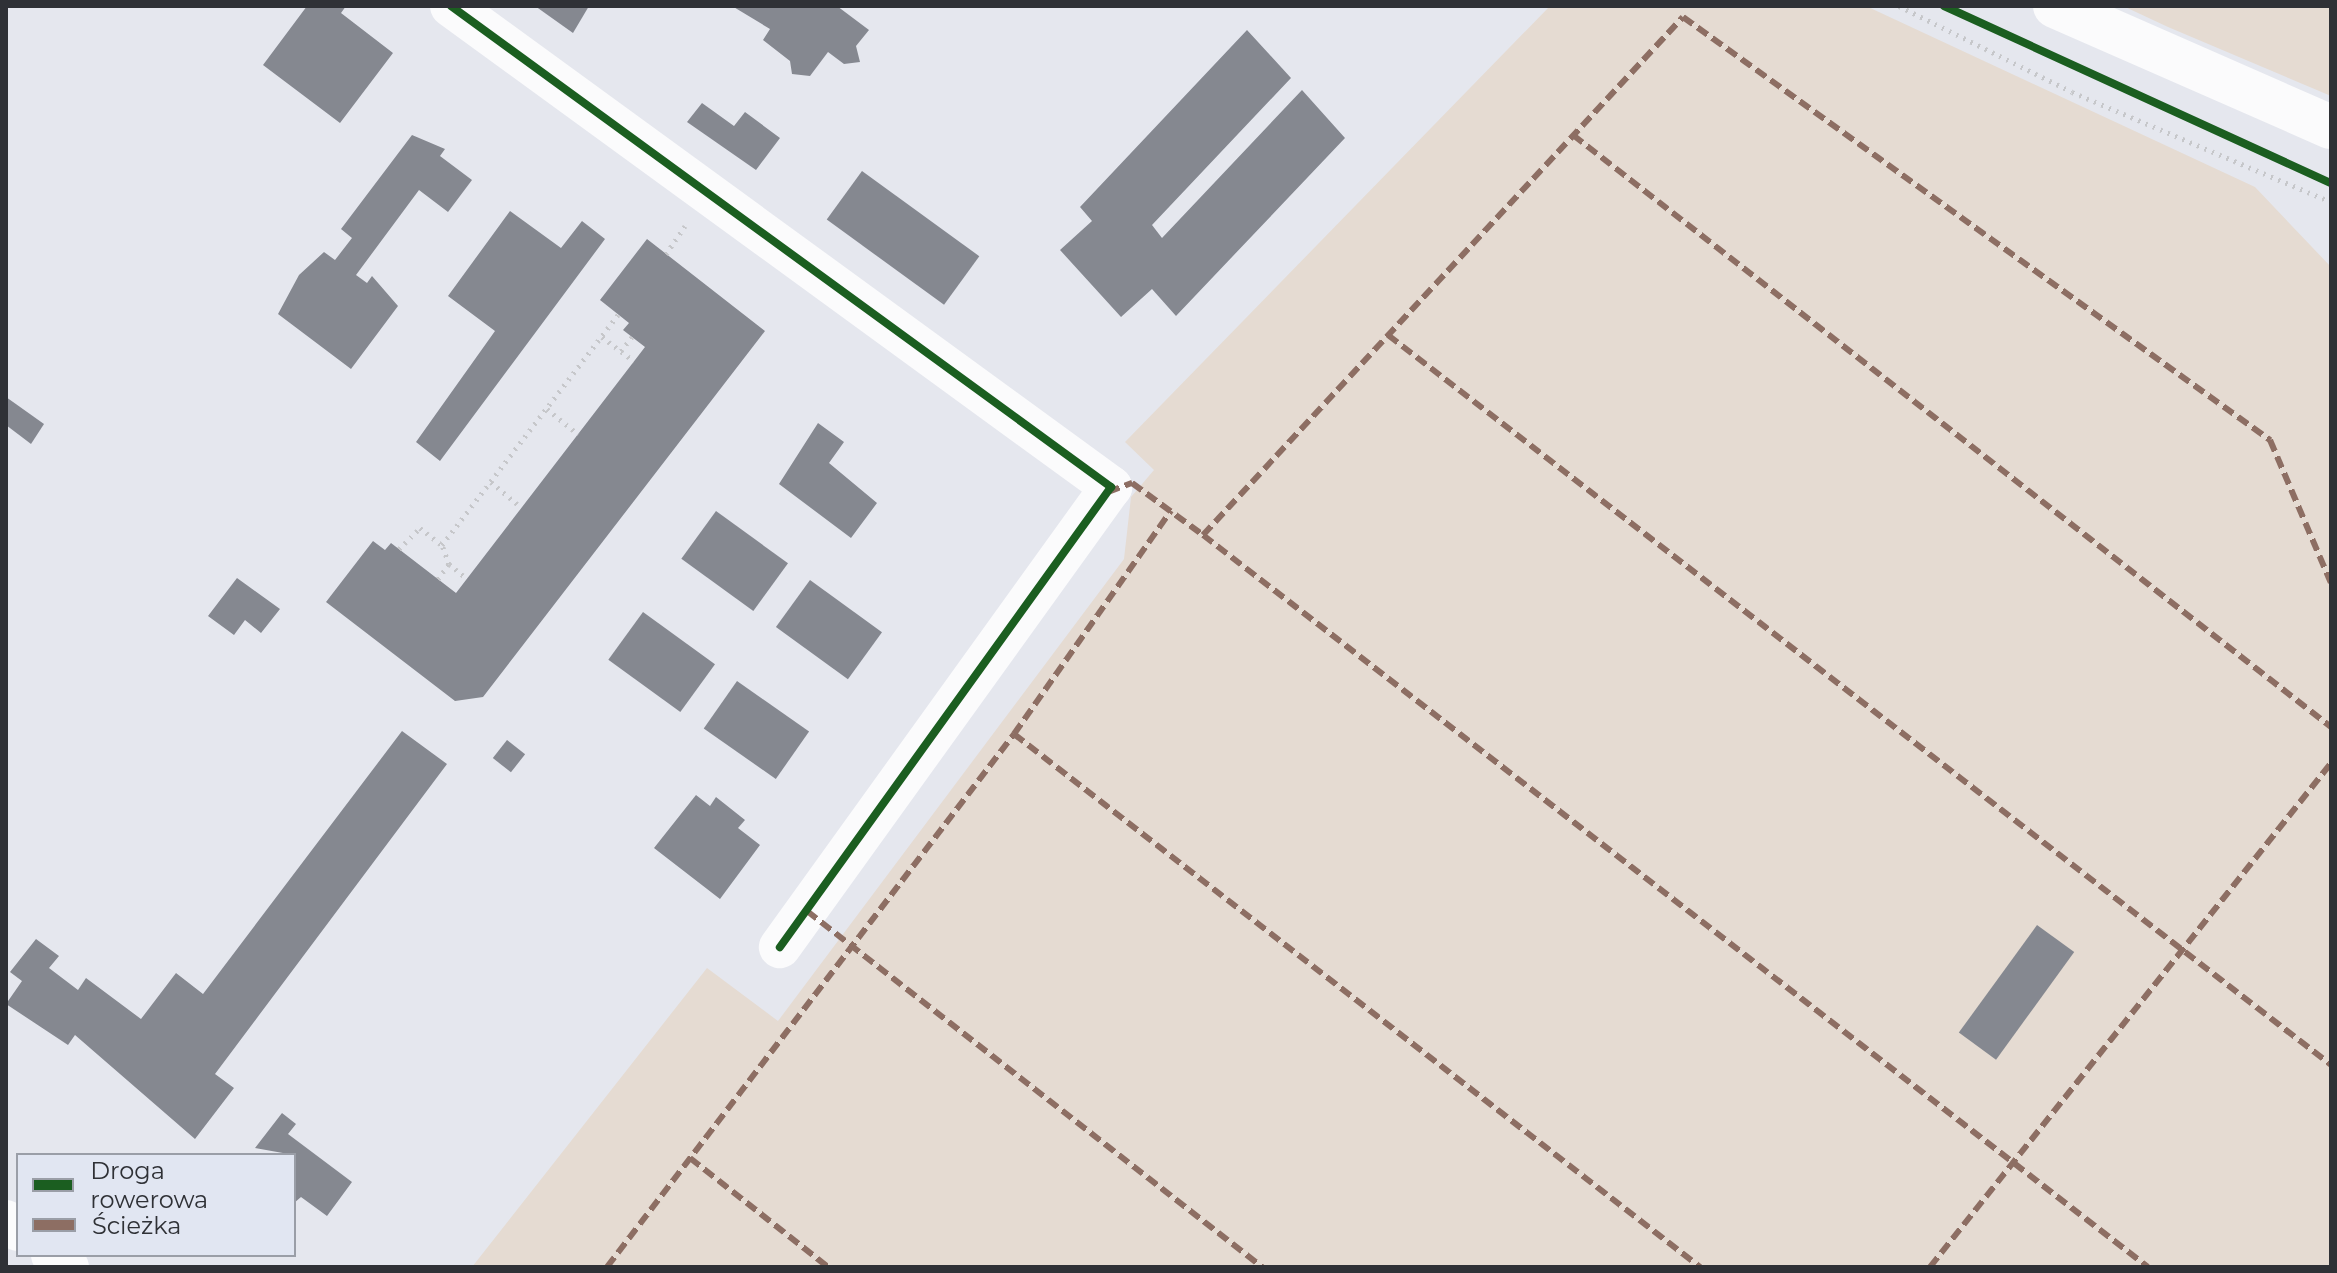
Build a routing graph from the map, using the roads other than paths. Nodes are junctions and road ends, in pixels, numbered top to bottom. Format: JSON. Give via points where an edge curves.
{"nodes":[{"id":1,"x":451,"y":6,"type":"edge"},
{"id":2,"x":2055,"y":6,"type":"edge"},
{"id":3,"x":2331,"y":127,"type":"edge"},
{"id":4,"x":780,"y":947,"type":"dead end"}],
"edges":[{"from":1,"to":4,"type":"street","via":[[1111,487]]},
{"from":2,"to":3,"type":"main road"}]}
